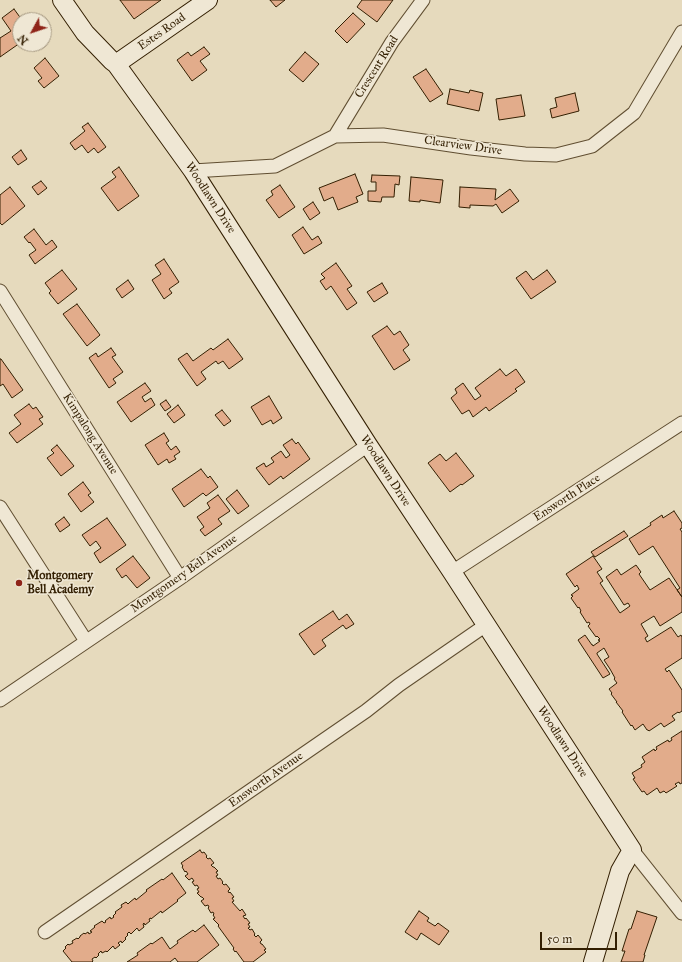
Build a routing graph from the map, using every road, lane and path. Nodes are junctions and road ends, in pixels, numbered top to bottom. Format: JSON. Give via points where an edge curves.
{"nodes":[{"id":1,"x":62,"y":0,"type":"edge"},
{"id":2,"x":208,"y":0,"type":"edge"},
{"id":3,"x":423,"y":0,"type":"edge"},
{"id":4,"x":682,"y":32,"type":"edge"},
{"id":5,"x":116,"y":64,"type":"junction"},
{"id":6,"x":335,"y":136,"type":"junction"},
{"id":7,"x":193,"y":170,"type":"junction"},
{"id":8,"x":0,"y":291,"type":"edge"},
{"id":9,"x":682,"y":423,"type":"edge"},
{"id":10,"x":368,"y":446,"type":"junction"},
{"id":11,"x":0,"y":507,"type":"edge"},
{"id":12,"x":452,"y":572,"type":"junction"},
{"id":13,"x":180,"y":578,"type":"junction"},
{"id":14,"x":486,"y":625,"type":"junction"},
{"id":15,"x":86,"y":641,"type":"junction"},
{"id":16,"x":0,"y":700,"type":"edge"},
{"id":17,"x":632,"y":850,"type":"junction"},
{"id":18,"x":682,"y":913,"type":"edge"},
{"id":19,"x":45,"y":932,"type":"dead end"},
{"id":20,"x":592,"y":962,"type":"edge"}],
"edges":[{"from":1,"to":5,"type":"main road","name":"Woodlawn Drive","via":[[85,33]]},
{"from":2,"to":5,"type":"main road","name":"Estes Road"},
{"from":3,"to":6,"type":"street","name":"Crescent Road","via":[[392,42]]},
{"from":4,"to":6,"type":"street","name":"Clearview Drive","via":[[634,113],[592,146],[556,155],[525,154],[383,135]]},
{"from":5,"to":7,"type":"main road","name":"Woodlawn Drive"},
{"from":6,"to":7,"type":"street","name":"Clearview Drive","via":[[275,166]]},
{"from":7,"to":10,"type":"main road","name":"Woodlawn Drive"},
{"from":8,"to":13,"type":"street","name":"Kimpalong Avenue"},
{"from":9,"to":12,"type":"street","name":"Ensworth Place"},
{"from":10,"to":12,"type":"main road","name":"Woodlawn Drive"},
{"from":10,"to":13,"type":"street","name":"Montgomery Bell Avenue"},
{"from":11,"to":15,"type":"street"},
{"from":12,"to":14,"type":"main road","name":"Woodlawn Drive"},
{"from":13,"to":15,"type":"street","name":"Montgomery Bell Avenue"},
{"from":14,"to":17,"type":"main road","name":"Woodlawn Drive"},
{"from":14,"to":19,"type":"street","name":"Ensworth Avenue","via":[[366,711]]},
{"from":15,"to":16,"type":"street","name":"Montgomery Bell Avenue"},
{"from":17,"to":18,"type":"street"},
{"from":17,"to":20,"type":"main road","via":[[620,871]]}]}
